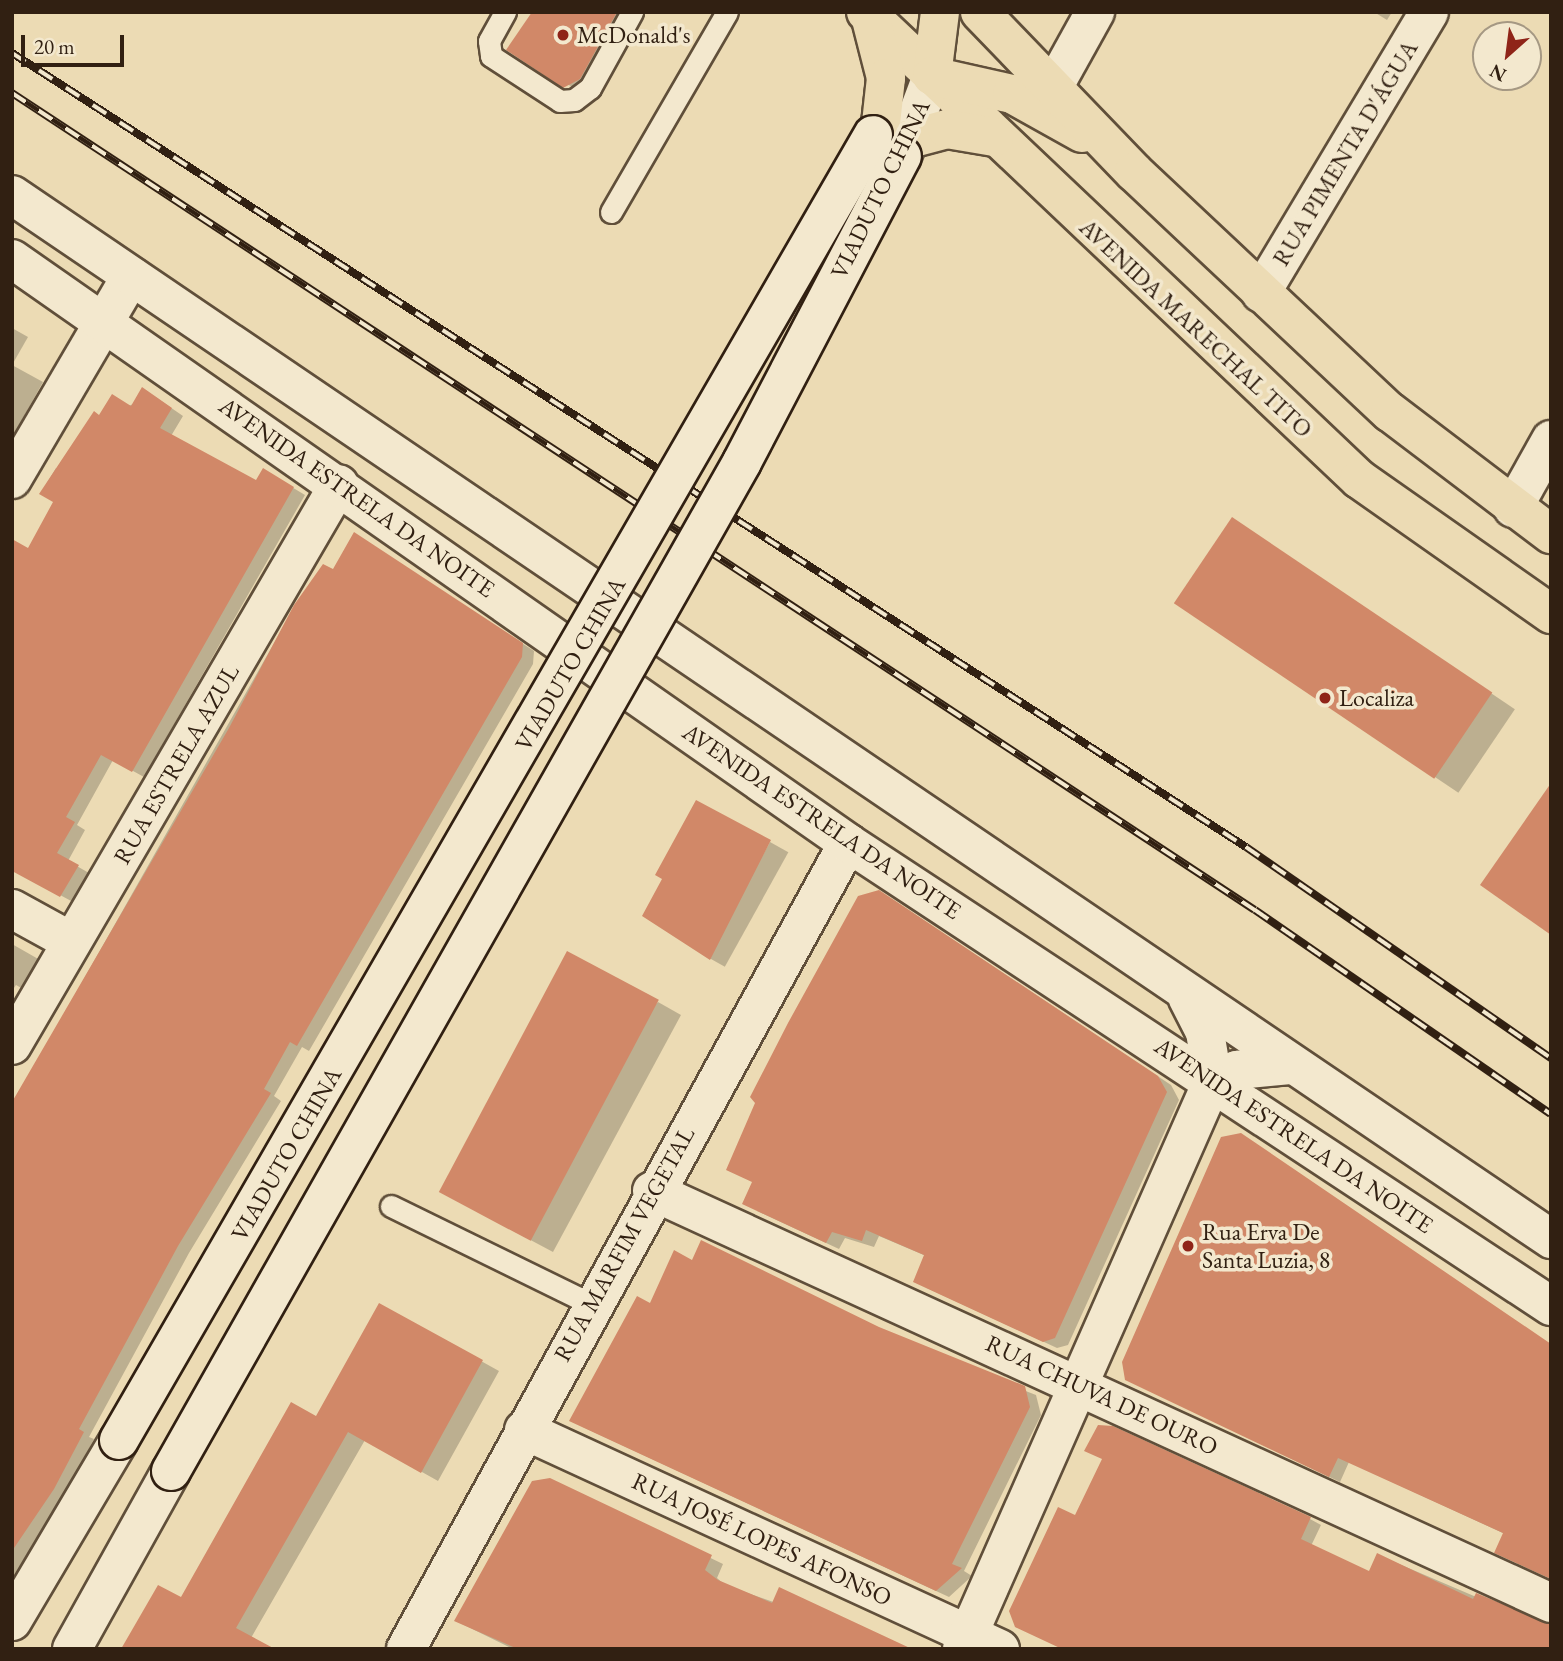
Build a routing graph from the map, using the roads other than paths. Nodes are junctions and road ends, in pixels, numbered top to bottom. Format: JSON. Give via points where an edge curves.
{"nodes":[{"id":1,"x":505,"y":12,"type":"edge"},
{"id":2,"x":632,"y":12,"type":"edge"},
{"id":3,"x":727,"y":12,"type":"edge"},
{"id":4,"x":940,"y":12,"type":"edge"},
{"id":5,"x":980,"y":12,"type":"edge"},
{"id":6,"x":1095,"y":12,"type":"edge"},
{"id":7,"x":1429,"y":12,"type":"edge"},
{"id":8,"x":868,"y":15,"type":"edge"},
{"id":9,"x":932,"y":76,"type":"junction"},
{"id":10,"x":1054,"y":86,"type":"junction"},
{"id":11,"x":994,"y":137,"type":"junction"},
{"id":12,"x":891,"y":138,"type":"junction"},
{"id":13,"x":1134,"y":172,"type":"junction"},
{"id":14,"x":12,"y":195,"type":"edge"},
{"id":15,"x":611,"y":212,"type":"dead end"},
{"id":16,"x":12,"y":259,"type":"edge"},
{"id":17,"x":131,"y":276,"type":"junction"},
{"id":18,"x":1261,"y":293,"type":"junction"},
{"id":19,"x":104,"y":321,"type":"junction"},
{"id":20,"x":1551,"y":440,"type":"edge"},
{"id":21,"x":12,"y":479,"type":"edge"},
{"id":22,"x":339,"y":484,"type":"junction"},
{"id":23,"x":1513,"y":508,"type":"junction"},
{"id":24,"x":1551,"y":534,"type":"edge"},
{"id":25,"x":1551,"y":614,"type":"edge"},
{"id":26,"x":848,"y":843,"type":"junction"},
{"id":27,"x":12,"y":909,"type":"edge"},
{"id":28,"x":72,"y":942,"type":"junction"},
{"id":29,"x":1187,"y":997,"type":"junction"},
{"id":30,"x":12,"y":1045,"type":"edge"},
{"id":31,"x":1290,"y":1065,"type":"junction"},
{"id":32,"x":1213,"y":1080,"type":"junction"},
{"id":33,"x":652,"y":1191,"type":"junction"},
{"id":34,"x":391,"y":1206,"type":"dead end"},
{"id":35,"x":1551,"y":1239,"type":"edge"},
{"id":36,"x":591,"y":1304,"type":"junction"},
{"id":37,"x":1551,"y":1306,"type":"edge"},
{"id":38,"x":1076,"y":1383,"type":"junction"},
{"id":39,"x":524,"y":1430,"type":"junction"},
{"id":40,"x":1551,"y":1603,"type":"edge"},
{"id":41,"x":12,"y":1621,"type":"edge"},
{"id":42,"x":977,"y":1644,"type":"edge"},
{"id":43,"x":72,"y":1649,"type":"edge"},
{"id":44,"x":405,"y":1649,"type":"edge"}],
"edges":[{"from":1,"to":2,"type":"lane","via":[[489,41],[491,56],[560,101],[574,100],[590,88]]},
{"from":3,"to":15,"type":"lane"},
{"from":4,"to":9,"type":"main road"},
{"from":5,"to":10,"type":"main road"},
{"from":6,"to":10,"type":"street"},
{"from":7,"to":18,"type":"street","name":"RUA PIMENTA D'ÁGUA"},
{"from":8,"to":9,"type":"main road","name":"AVENIDA MARECHAL TITO"},
{"from":8,"to":12,"type":"main road","via":[[886,68]]},
{"from":9,"to":11,"type":"main road","name":"AVENIDA MARECHAL TITO"},
{"from":9,"to":12,"type":"street","name":"VIADUTO CHINA"},
{"from":9,"to":13,"type":"main road","via":[[1012,94]]},
{"from":10,"to":13,"type":"main road"},
{"from":11,"to":12,"type":"main road","via":[[947,129]]},
{"from":11,"to":25,"type":"main road","name":"AVENIDA MARECHAL TITO","via":[[1359,479]]},
{"from":12,"to":41,"type":"street","name":"VIADUTO CHINA","bridge":true},
{"from":12,"to":43,"type":"street","name":"VIADUTO CHINA","bridge":true,"via":[[741,462]]},
{"from":13,"to":18,"type":"main road"},
{"from":14,"to":17,"type":"street"},
{"from":16,"to":19,"type":"street","name":"AVENIDA ESTRELA DA NOITE"},
{"from":17,"to":19,"type":"street"},
{"from":17,"to":29,"type":"street"},
{"from":18,"to":23,"type":"main road","via":[[1390,412]]},
{"from":19,"to":21,"type":"street"},
{"from":19,"to":22,"type":"street","name":"AVENIDA ESTRELA DA NOITE"},
{"from":20,"to":23,"type":"street"},
{"from":22,"to":26,"type":"street","name":"AVENIDA ESTRELA DA NOITE"},
{"from":22,"to":28,"type":"street","name":"RUA ESTRELA AZUL"},
{"from":23,"to":24,"type":"main road"},
{"from":26,"to":32,"type":"street","name":"AVENIDA ESTRELA DA NOITE"},
{"from":26,"to":33,"type":"street","name":"RUA MARFIM VEGETAL"},
{"from":27,"to":28,"type":"street"},
{"from":28,"to":30,"type":"street","name":"RUA ESTRELA AZUL"},
{"from":29,"to":31,"type":"street"},
{"from":29,"to":32,"type":"street","via":[[1205,1032]]},
{"from":31,"to":32,"type":"street","via":[[1237,1070]]},
{"from":31,"to":35,"type":"street"},
{"from":32,"to":37,"type":"street","name":"AVENIDA ESTRELA DA NOITE"},
{"from":32,"to":38,"type":"street"},
{"from":33,"to":36,"type":"street","name":"RUA MARFIM VEGETAL"},
{"from":33,"to":38,"type":"street","name":"RUA CHUVA DE OURO"},
{"from":34,"to":36,"type":"lane"},
{"from":36,"to":39,"type":"street","name":"RUA MARFIM VEGETAL"},
{"from":38,"to":40,"type":"street","name":"RUA CHUVA DE OURO"},
{"from":38,"to":42,"type":"street"},
{"from":39,"to":42,"type":"street","name":"RUA JOSÉ LOPES AFONSO"},
{"from":39,"to":44,"type":"street","name":"RUA MARFIM VEGETAL"}]}
